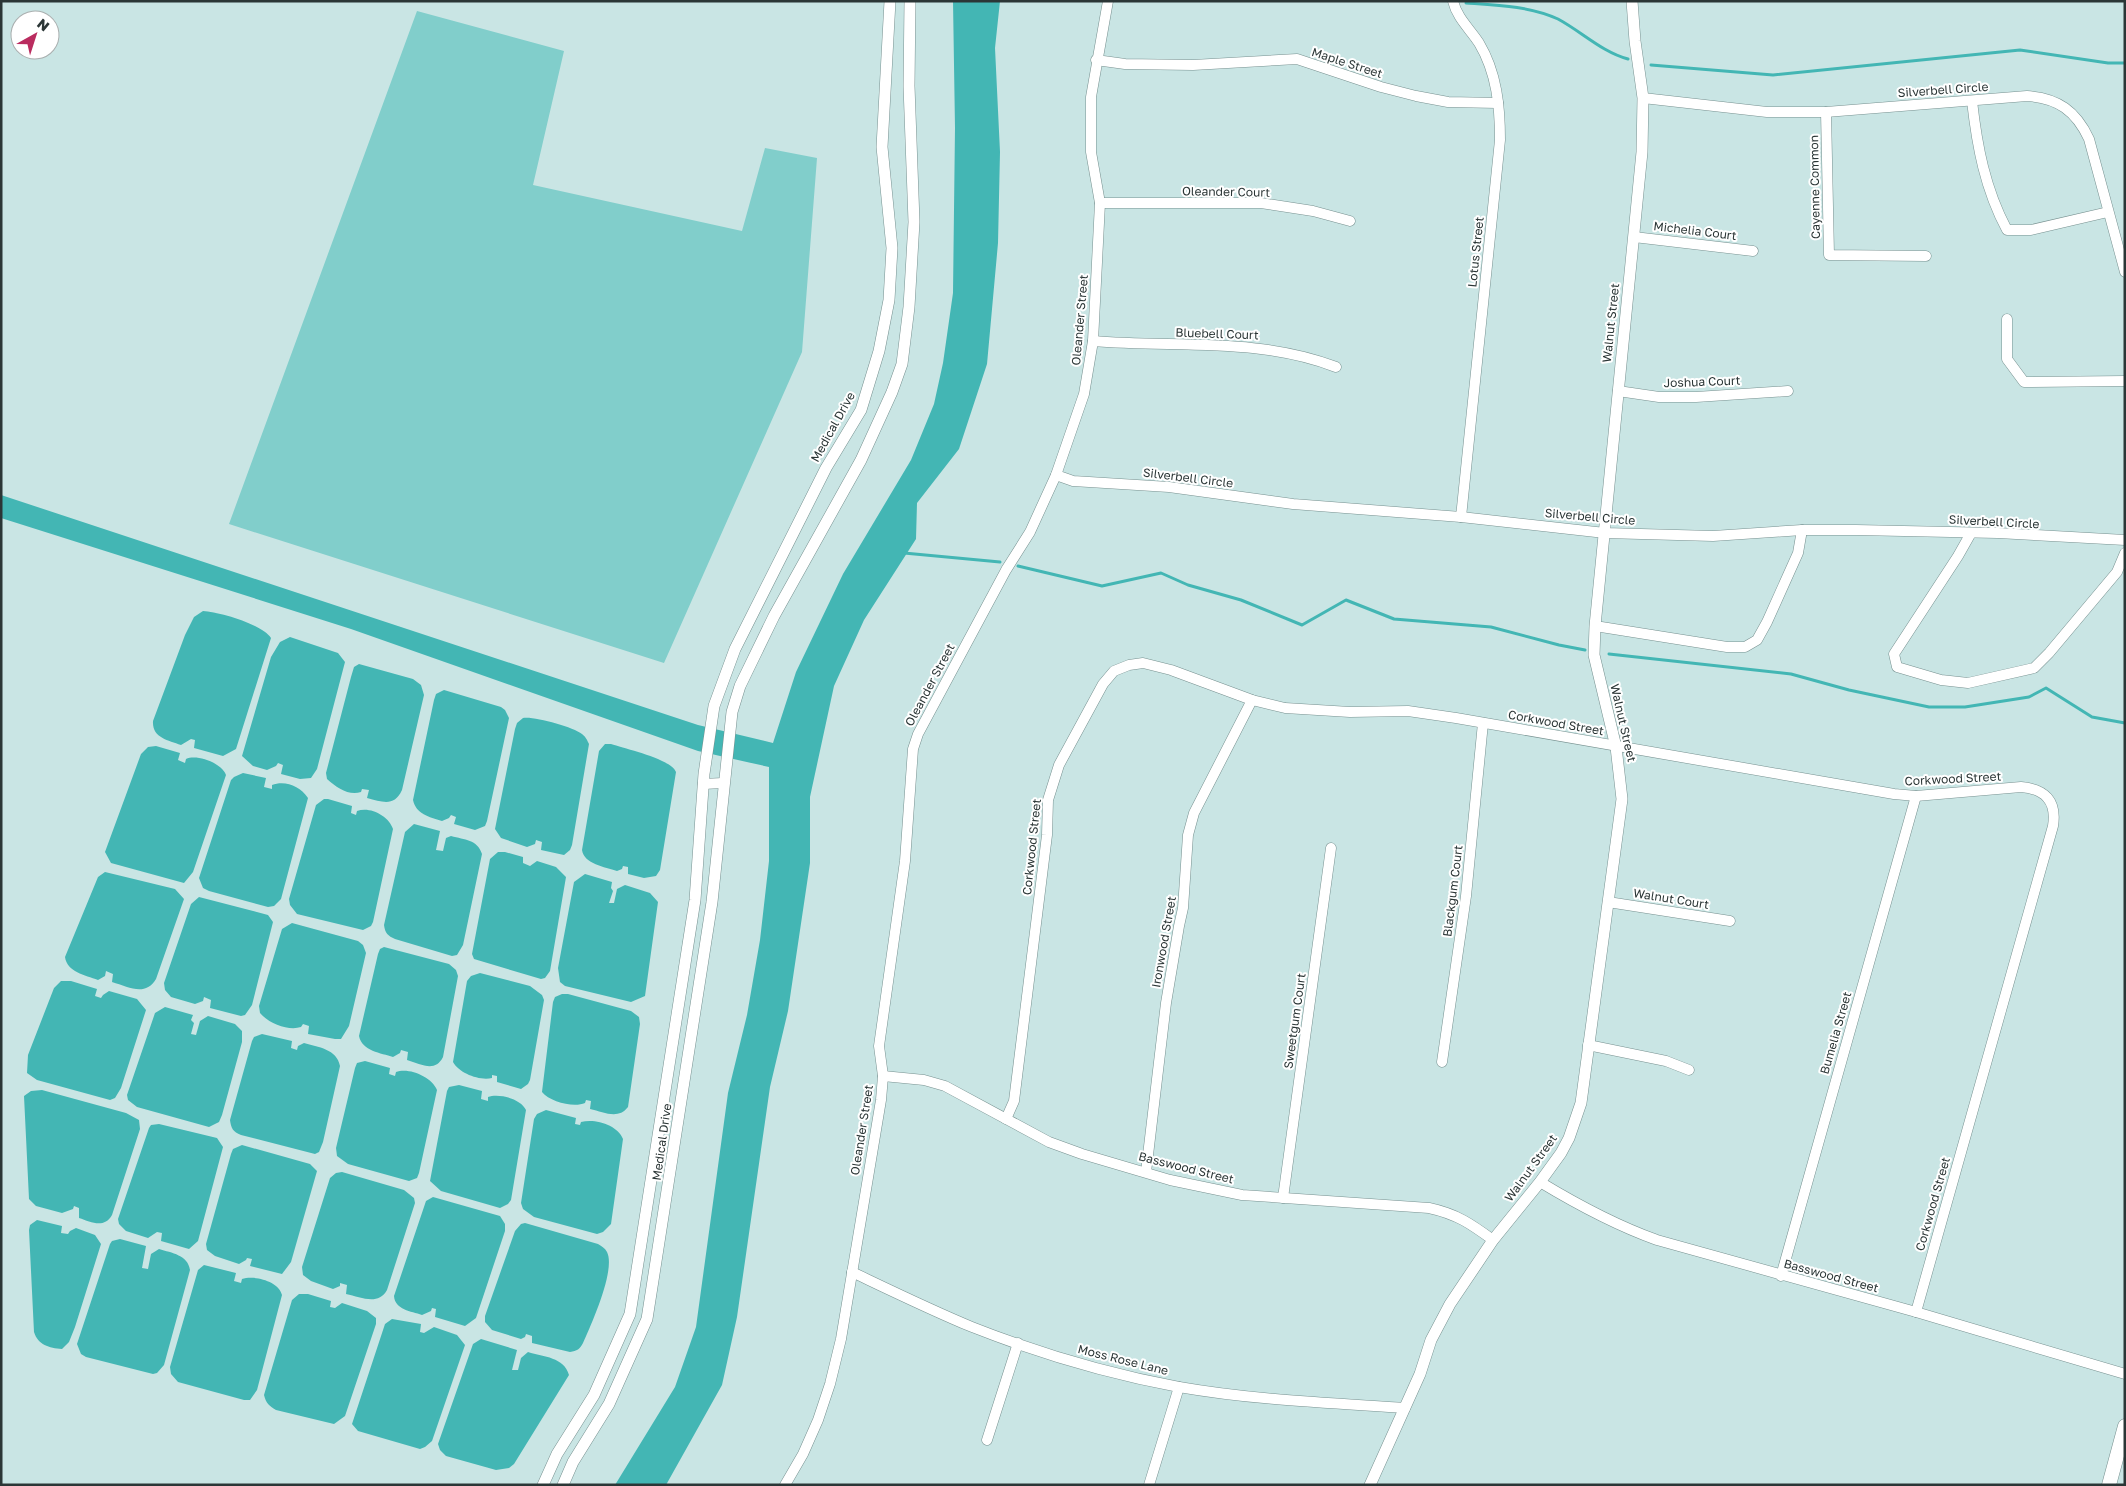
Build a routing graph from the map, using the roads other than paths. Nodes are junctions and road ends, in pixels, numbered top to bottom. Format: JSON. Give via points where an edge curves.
{"nodes":[{"id":1,"x":890,"y":1,"type":"edge"},
{"id":2,"x":910,"y":1,"type":"edge"},
{"id":3,"x":1108,"y":1,"type":"edge"},
{"id":4,"x":1453,"y":1,"type":"edge"},
{"id":5,"x":1632,"y":1,"type":"edge"},
{"id":6,"x":1096,"y":60,"type":"junction"},
{"id":7,"x":1643,"y":98,"type":"junction"},
{"id":8,"x":1972,"y":101,"type":"junction"},
{"id":9,"x":1498,"y":103,"type":"junction"},
{"id":10,"x":1826,"y":112,"type":"junction"},
{"id":11,"x":1100,"y":204,"type":"junction"},
{"id":12,"x":2108,"y":212,"type":"junction"},
{"id":13,"x":1350,"y":220,"type":"dead end"},
{"id":14,"x":1634,"y":237,"type":"junction"},
{"id":15,"x":1754,"y":251,"type":"dead end"},
{"id":16,"x":1926,"y":256,"type":"dead end"},
{"id":17,"x":2125,"y":272,"type":"edge"},
{"id":18,"x":2007,"y":319,"type":"dead end"},
{"id":19,"x":1094,"y":341,"type":"junction"},
{"id":20,"x":1336,"y":367,"type":"dead end"},
{"id":21,"x":2125,"y":381,"type":"edge"},
{"id":22,"x":1618,"y":391,"type":"junction"},
{"id":23,"x":1788,"y":391,"type":"dead end"},
{"id":24,"x":1056,"y":475,"type":"junction"},
{"id":25,"x":1462,"y":517,"type":"junction"},
{"id":26,"x":1802,"y":530,"type":"junction"},
{"id":27,"x":1605,"y":533,"type":"junction"},
{"id":28,"x":1971,"y":533,"type":"junction"},
{"id":29,"x":2125,"y":540,"type":"edge"},
{"id":30,"x":2125,"y":552,"type":"edge"},
{"id":31,"x":1595,"y":626,"type":"junction"},
{"id":32,"x":1252,"y":700,"type":"junction"},
{"id":33,"x":1483,"y":723,"type":"junction"},
{"id":34,"x":1616,"y":747,"type":"junction"},
{"id":35,"x":703,"y":779,"type":"junction"},
{"id":36,"x":724,"y":780,"type":"junction"},
{"id":37,"x":1916,"y":796,"type":"junction"},
{"id":38,"x":1331,"y":848,"type":"dead end"},
{"id":39,"x":1608,"y":902,"type":"junction"},
{"id":40,"x":1730,"y":921,"type":"dead end"},
{"id":41,"x":1588,"y":1045,"type":"junction"},
{"id":42,"x":1442,"y":1062,"type":"dead end"},
{"id":43,"x":1688,"y":1070,"type":"dead end"},
{"id":44,"x":883,"y":1076,"type":"junction"},
{"id":45,"x":1006,"y":1118,"type":"junction"},
{"id":46,"x":1146,"y":1172,"type":"junction"},
{"id":47,"x":1540,"y":1182,"type":"junction"},
{"id":48,"x":1283,"y":1198,"type":"junction"},
{"id":49,"x":1494,"y":1240,"type":"junction"},
{"id":50,"x":852,"y":1272,"type":"junction"},
{"id":51,"x":1781,"y":1276,"type":"junction"},
{"id":52,"x":1916,"y":1312,"type":"junction"},
{"id":53,"x":1018,"y":1343,"type":"junction"},
{"id":54,"x":2125,"y":1374,"type":"edge"},
{"id":55,"x":1179,"y":1387,"type":"junction"},
{"id":56,"x":1405,"y":1408,"type":"junction"},
{"id":57,"x":2125,"y":1426,"type":"edge"},
{"id":58,"x":987,"y":1440,"type":"dead end"},
{"id":59,"x":543,"y":1485,"type":"edge"},
{"id":60,"x":563,"y":1485,"type":"edge"},
{"id":61,"x":785,"y":1485,"type":"edge"},
{"id":62,"x":1149,"y":1485,"type":"edge"},
{"id":63,"x":1370,"y":1485,"type":"edge"},
{"id":64,"x":2109,"y":1485,"type":"edge"}],
"edges":[{"from":1,"to":35,"type":"street","name":"Medical Drive","via":[[882,147],[892,248],[889,300],[879,351],[861,410],[826,468],[723,678],[712,718]]},
{"from":2,"to":36,"type":"street","name":"Medical Drive","via":[[909,86],[914,222],[902,364],[861,460],[774,616],[744,678],[730,720]]},
{"from":3,"to":6,"type":"street","name":"Oleander Street"},
{"from":4,"to":9,"type":"street","name":"Lotus Street","via":[[1455,11],[1479,43],[1493,71]]},
{"from":5,"to":7,"type":"street","name":"Walnut Street"},
{"from":6,"to":9,"type":"street","name":"Maple Street","via":[[1125,64],[1193,65],[1297,60],[1416,96],[1448,102]]},
{"from":6,"to":11,"type":"street","name":"Oleander Street","via":[[1090,124]]},
{"from":7,"to":10,"type":"street","name":"Silverbell Circle","via":[[1766,112]]},
{"from":7,"to":14,"type":"street","name":"Walnut Street"},
{"from":8,"to":10,"type":"street","name":"Silverbell Circle"},
{"from":8,"to":12,"type":"street","name":"Silverbell Circle","via":[[2044,97],[2071,112],[2089,139]]},
{"from":8,"to":12,"type":"street","via":[[1977,145],[1987,184],[2007,230],[2030,230]]},
{"from":9,"to":25,"type":"street","name":"Lotus Street","via":[[1500,140]]},
{"from":10,"to":16,"type":"street","name":"Cayenne Common","via":[[1829,255]]},
{"from":11,"to":13,"type":"street","name":"Oleander Court","via":[[1262,203]]},
{"from":11,"to":19,"type":"street","name":"Oleander Street"},
{"from":12,"to":17,"type":"street","name":"Silverbell Circle"},
{"from":14,"to":15,"type":"street","name":"Michelia Court"},
{"from":14,"to":22,"type":"street","name":"Walnut Street"},
{"from":18,"to":21,"type":"street","via":[[2006,359],[2024,382]]},
{"from":19,"to":20,"type":"street","name":"Bluebell Court","via":[[1261,348]]},
{"from":19,"to":24,"type":"street","name":"Oleander Street","via":[[1084,394]]},
{"from":22,"to":23,"type":"street","name":"Joshua Court","via":[[1659,397]]},
{"from":22,"to":27,"type":"street","name":"Walnut Street"},
{"from":24,"to":25,"type":"street","name":"Silverbell Circle","via":[[1074,481],[1169,486],[1293,504]]},
{"from":24,"to":44,"type":"street","name":"Oleander Street","via":[[1030,532],[1006,570],[913,749],[904,861],[879,1046]]},
{"from":25,"to":27,"type":"street","name":"Silverbell Circle"},
{"from":26,"to":27,"type":"street","name":"Silverbell Circle","via":[[1713,536]]},
{"from":26,"to":28,"type":"street","name":"Silverbell Circle"},
{"from":26,"to":31,"type":"street","via":[[1798,554],[1768,622],[1757,640],[1745,647]]},
{"from":27,"to":31,"type":"street","name":"Walnut Street"},
{"from":28,"to":29,"type":"street","name":"Silverbell Circle"},
{"from":28,"to":30,"type":"street","via":[[1894,654],[1897,667],[1942,680],[1968,683],[2034,668],[2117,572]]},
{"from":31,"to":34,"type":"street","name":"Walnut Street","via":[[1594,655]]},
{"from":32,"to":33,"type":"street","name":"Corkwood Street","via":[[1285,708],[1408,711]]},
{"from":32,"to":45,"type":"street","name":"Corkwood Street","via":[[1143,663],[1114,672],[1103,684],[1059,765],[1048,800],[1047,835],[1014,1101]]},
{"from":32,"to":46,"type":"street","name":"Ironwood Street","via":[[1194,813],[1188,835],[1184,908],[1166,1003]]},
{"from":33,"to":34,"type":"street","name":"Corkwood Street"},
{"from":33,"to":42,"type":"street","name":"Blackgum Court","via":[[1466,896]]},
{"from":34,"to":37,"type":"street","name":"Corkwood Street"},
{"from":34,"to":39,"type":"street","name":"Walnut Street","via":[[1622,799]]},
{"from":35,"to":36,"type":"street"},
{"from":35,"to":59,"type":"street","name":"Medical Drive","via":[[694,909],[630,1314],[594,1395],[557,1454]]},
{"from":36,"to":60,"type":"street","name":"Medical Drive","via":[[700,986],[647,1319],[609,1404],[573,1462]]},
{"from":37,"to":51,"type":"street","name":"Bumelia Street"},
{"from":37,"to":52,"type":"street","name":"Corkwood Street","via":[[2035,788],[2053,805],[2055,816]]},
{"from":38,"to":48,"type":"street","name":"Sweetgum Court"},
{"from":39,"to":40,"type":"street","name":"Walnut Court"},
{"from":39,"to":41,"type":"street","name":"Walnut Street"},
{"from":41,"to":43,"type":"street","via":[[1666,1061]]},
{"from":41,"to":47,"type":"street","name":"Walnut Street","via":[[1576,1121],[1570,1138]]},
{"from":44,"to":45,"type":"street","name":"Basswood Street","via":[[924,1080],[945,1086]]},
{"from":44,"to":50,"type":"street","name":"Oleander Street"},
{"from":45,"to":46,"type":"street","name":"Basswood Street","via":[[1049,1142]]},
{"from":46,"to":48,"type":"street","name":"Basswood Street","via":[[1242,1195]]},
{"from":47,"to":49,"type":"street","name":"Walnut Street"},
{"from":47,"to":51,"type":"street","name":"Basswood Street","via":[[1623,1228]]},
{"from":48,"to":49,"type":"street","name":"Basswood Street","via":[[1429,1208],[1467,1220]]},
{"from":49,"to":56,"type":"street","name":"Walnut Street","via":[[1445,1312]]},
{"from":50,"to":53,"type":"street","name":"Moss Rose Lane","via":[[971,1326]]},
{"from":50,"to":61,"type":"street","name":"Oleander Street","via":[[830,1384],[803,1454]]},
{"from":51,"to":52,"type":"street","name":"Basswood Street"},
{"from":52,"to":54,"type":"street","name":"Basswood Street"},
{"from":53,"to":55,"type":"street","name":"Moss Rose Lane","via":[[1081,1363]]},
{"from":53,"to":58,"type":"street"},
{"from":55,"to":56,"type":"street","name":"Moss Rose Lane","via":[[1314,1403]]},
{"from":55,"to":62,"type":"street"},
{"from":56,"to":63,"type":"street","name":"Walnut Street"},
{"from":57,"to":64,"type":"main road"}]}
